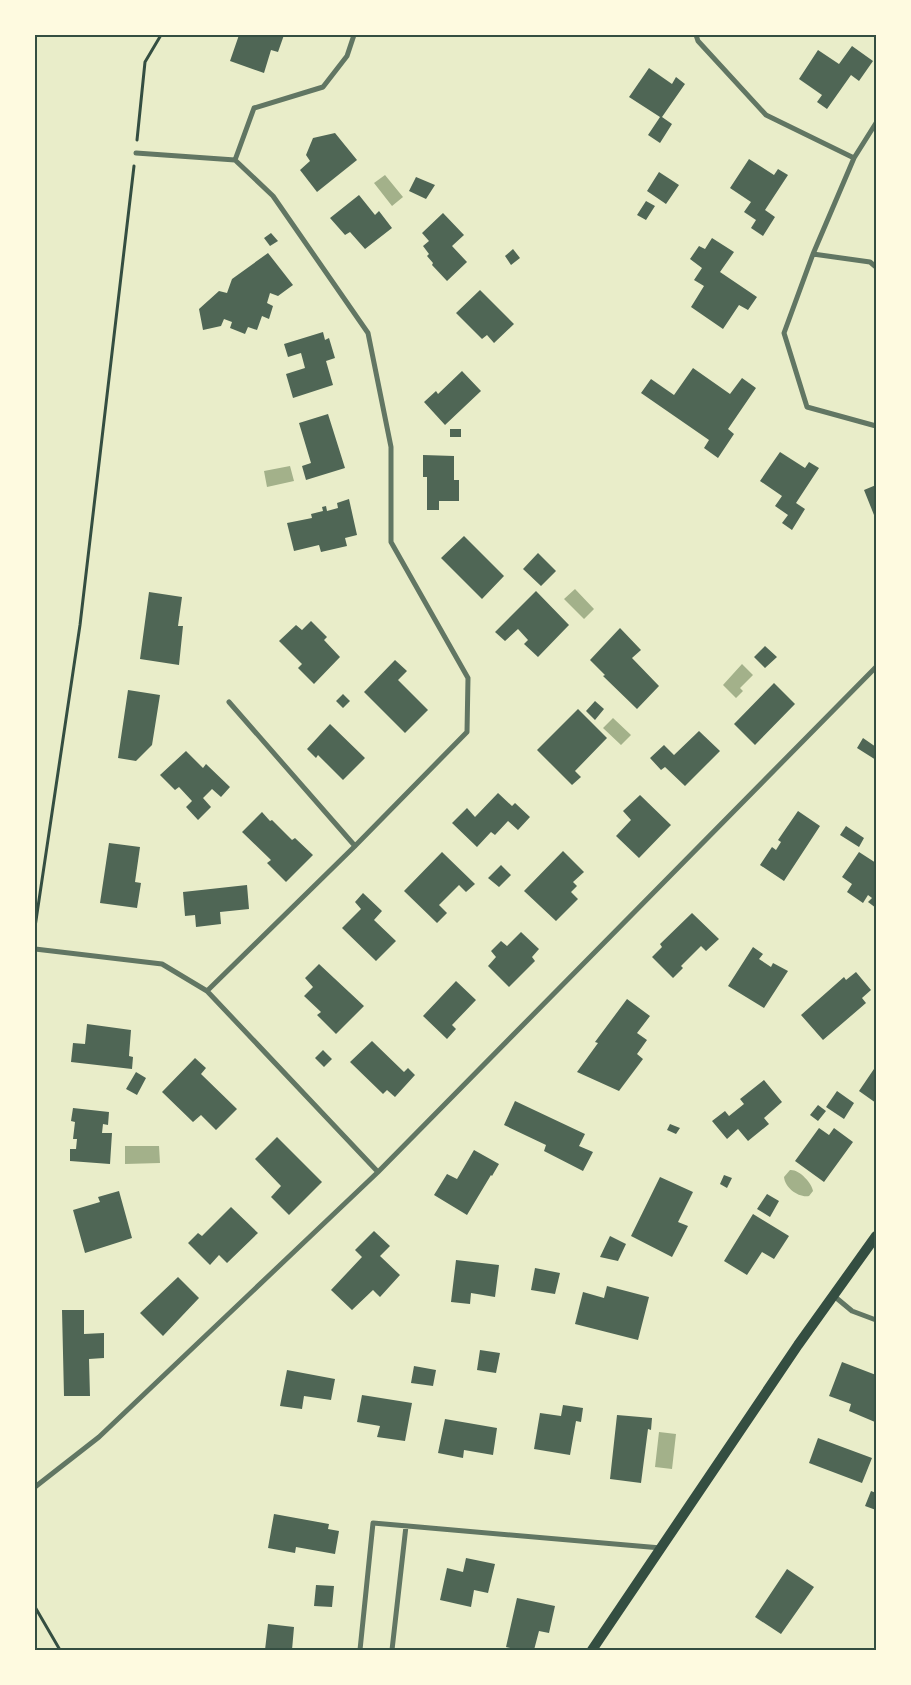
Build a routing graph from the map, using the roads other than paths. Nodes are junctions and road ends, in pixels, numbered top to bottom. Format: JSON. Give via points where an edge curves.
{"nodes":[{"id":1,"x":354,"y":35,"type":"edge"},
{"id":2,"x":696,"y":35,"type":"edge"},
{"id":3,"x":876,"y":123,"type":"edge"},
{"id":4,"x":136,"y":153,"type":"road end"},
{"id":5,"x":854,"y":158,"type":"junction"},
{"id":6,"x":235,"y":160,"type":"junction"},
{"id":7,"x":813,"y":254,"type":"junction"},
{"id":8,"x":876,"y":267,"type":"edge"},
{"id":9,"x":876,"y":426,"type":"edge"},
{"id":10,"x":876,"y":667,"type":"edge"},
{"id":11,"x":229,"y":702,"type":"dead end"},
{"id":12,"x":355,"y":846,"type":"junction"},
{"id":13,"x":35,"y":949,"type":"edge"},
{"id":14,"x":207,"y":991,"type":"junction"},
{"id":15,"x":378,"y":1172,"type":"junction"},
{"id":16,"x":876,"y":1236,"type":"edge"},
{"id":17,"x":834,"y":1296,"type":"junction"},
{"id":18,"x":876,"y":1320,"type":"edge"},
{"id":19,"x":35,"y":1487,"type":"edge"},
{"id":20,"x":406,"y":1526,"type":"junction"},
{"id":21,"x":661,"y":1548,"type":"junction"},
{"id":22,"x":360,"y":1650,"type":"edge"},
{"id":23,"x":392,"y":1650,"type":"edge"},
{"id":24,"x":592,"y":1650,"type":"edge"}],
"edges":[{"from":1,"to":6,"type":"street","via":[[347,56],[322,87],[254,108]]},
{"from":2,"to":5,"type":"street","via":[[766,115]]},
{"from":3,"to":5,"type":"street"},
{"from":4,"to":6,"type":"street"},
{"from":5,"to":7,"type":"street"},
{"from":6,"to":12,"type":"street","via":[[273,196],[368,333],[391,446],[391,542],[468,678],[467,732]]},
{"from":7,"to":8,"type":"street","via":[[870,262]]},
{"from":7,"to":9,"type":"street","via":[[784,334],[807,407]]},
{"from":10,"to":15,"type":"street"},
{"from":11,"to":12,"type":"street"},
{"from":12,"to":14,"type":"street"},
{"from":13,"to":14,"type":"street","via":[[162,964]]},
{"from":14,"to":15,"type":"street"},
{"from":15,"to":19,"type":"street","via":[[99,1437]]},
{"from":16,"to":17,"type":"main road"},
{"from":17,"to":18,"type":"street","via":[[852,1311]]},
{"from":17,"to":21,"type":"main road"},
{"from":20,"to":21,"type":"street"},
{"from":20,"to":22,"type":"street","via":[[373,1523]]},
{"from":20,"to":23,"type":"street"},
{"from":21,"to":24,"type":"main road"}]}
